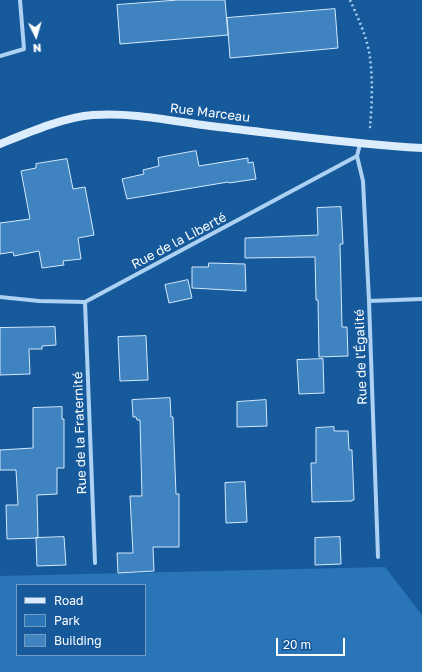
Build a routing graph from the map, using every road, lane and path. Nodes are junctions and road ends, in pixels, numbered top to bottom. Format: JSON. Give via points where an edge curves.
{"nodes":[{"id":1,"x":20,"y":0,"type":"edge"},
{"id":2,"x":350,"y":0,"type":"edge"},
{"id":3,"x":0,"y":56,"type":"edge"},
{"id":4,"x":374,"y":128,"type":"dead end"},
{"id":5,"x":0,"y":144,"type":"edge"},
{"id":6,"x":360,"y":144,"type":"junction"},
{"id":7,"x":422,"y":148,"type":"edge"},
{"id":8,"x":357,"y":156,"type":"junction"},
{"id":9,"x":0,"y":297,"type":"edge"},
{"id":10,"x":422,"y":299,"type":"edge"},
{"id":11,"x":369,"y":301,"type":"junction"},
{"id":12,"x":85,"y":302,"type":"junction"},
{"id":13,"x":378,"y":557,"type":"dead end"},
{"id":14,"x":95,"y":563,"type":"dead end"}],
"edges":[{"from":1,"to":3,"type":"street","via":[[24,48]]},
{"from":2,"to":4,"type":"path","via":[[360,22],[370,57],[373,95],[370,127]]},
{"from":5,"to":6,"type":"main road","name":"Rue Marceau","via":[[69,119],[112,115]]},
{"from":6,"to":7,"type":"main road","name":"Rue Marceau"},
{"from":6,"to":8,"type":"street"},
{"from":8,"to":11,"type":"street","name":"Rue de l'Égalité","via":[[363,181]]},
{"from":8,"to":12,"type":"street","name":"Rue de la Liberté"},
{"from":9,"to":12,"type":"street","name":"Rue de la Liberté"},
{"from":10,"to":11,"type":"street"},
{"from":11,"to":13,"type":"street","name":"Rue de l'Égalité"},
{"from":12,"to":14,"type":"street","name":"Rue de la Fraternité"}]}
